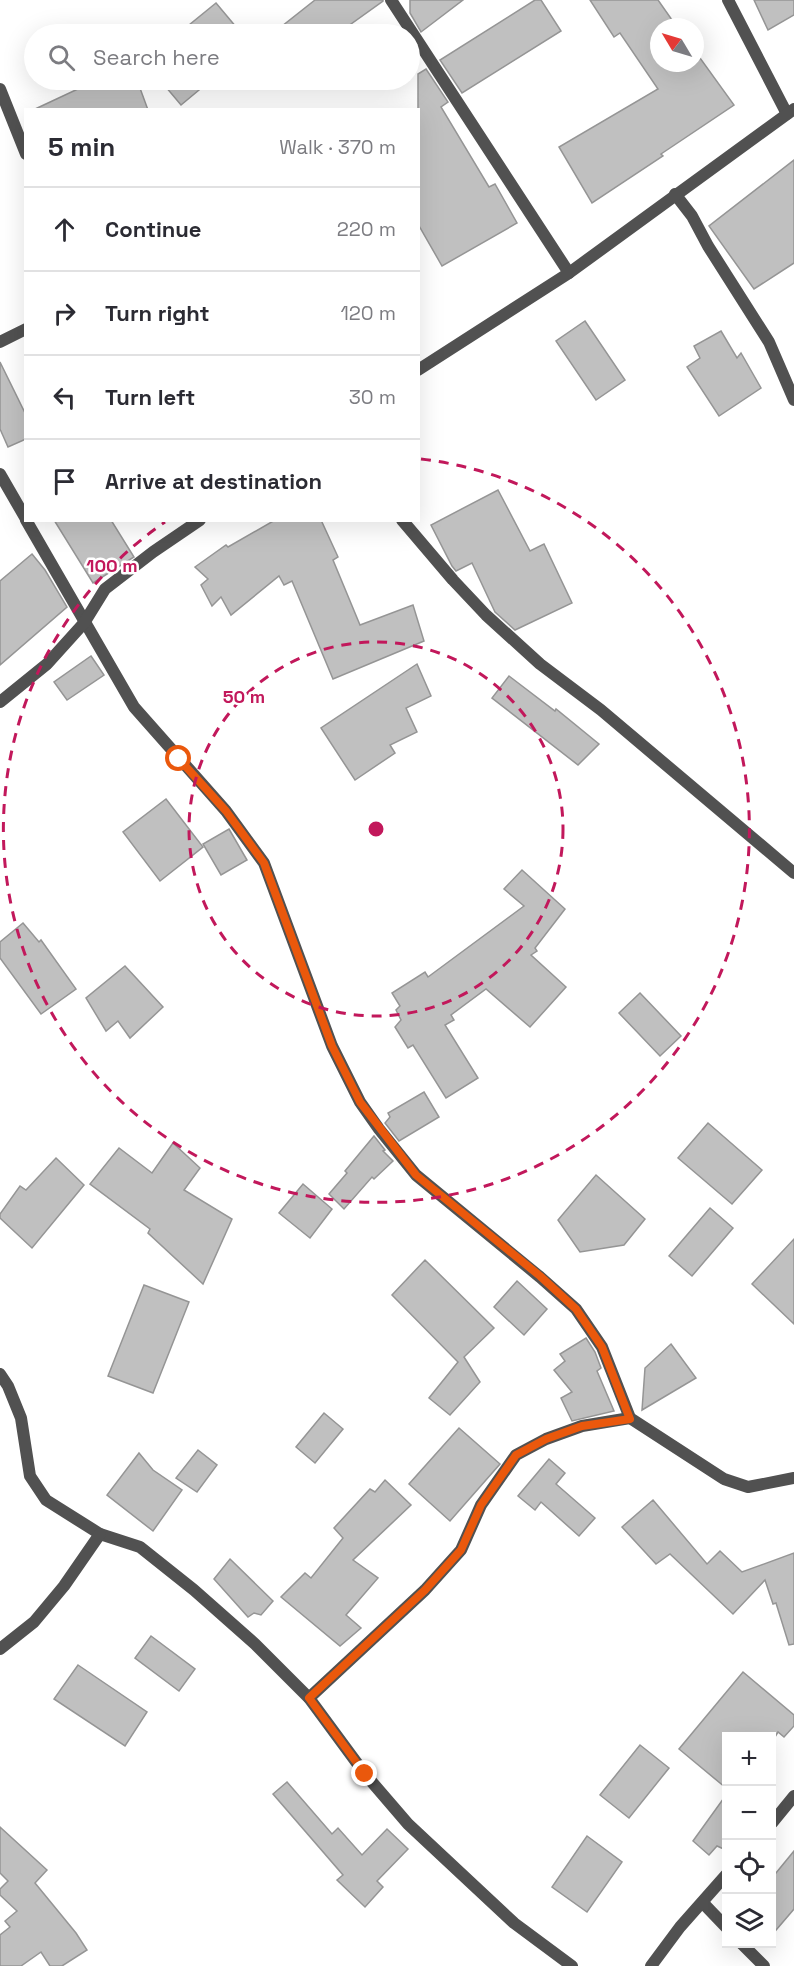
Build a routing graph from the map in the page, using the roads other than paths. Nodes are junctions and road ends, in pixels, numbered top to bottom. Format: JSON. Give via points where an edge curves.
{"nodes":[{"id":1,"x":392,"y":0,"type":"edge"},
{"id":2,"x":728,"y":0,"type":"edge"},
{"id":3,"x":408,"y":24,"type":"edge"},
{"id":4,"x":420,"y":43,"type":"edge"},
{"id":5,"x":0,"y":89,"type":"edge"},
{"id":6,"x":792,"y":112,"type":"edge"},
{"id":7,"x":24,"y":149,"type":"edge"},
{"id":8,"x":675,"y":194,"type":"junction"},
{"id":9,"x":569,"y":273,"type":"junction"},
{"id":10,"x":24,"y":330,"type":"edge"},
{"id":11,"x":0,"y":342,"type":"edge"},
{"id":12,"x":420,"y":369,"type":"edge"},
{"id":13,"x":794,"y":399,"type":"edge"},
{"id":14,"x":0,"y":474,"type":"edge"},
{"id":15,"x":24,"y":516,"type":"edge"},
{"id":16,"x":27,"y":522,"type":"edge"},
{"id":17,"x":197,"y":522,"type":"edge"},
{"id":18,"x":404,"y":522,"type":"edge"},
{"id":19,"x":84,"y":623,"type":"junction"},
{"id":20,"x":0,"y":702,"type":"edge"},
{"id":21,"x":794,"y":873,"type":"edge"},
{"id":22,"x":0,"y":1374,"type":"edge"},
{"id":23,"x":630,"y":1419,"type":"junction"},
{"id":24,"x":794,"y":1478,"type":"edge"},
{"id":25,"x":100,"y":1534,"type":"junction"},
{"id":26,"x":0,"y":1649,"type":"edge"},
{"id":27,"x":309,"y":1698,"type":"junction"},
{"id":28,"x":794,"y":1796,"type":"edge"},
{"id":29,"x":776,"y":1817,"type":"edge"},
{"id":30,"x":722,"y":1880,"type":"edge"},
{"id":31,"x":703,"y":1903,"type":"junction"},
{"id":32,"x":722,"y":1923,"type":"edge"},
{"id":33,"x":746,"y":1948,"type":"edge"},
{"id":34,"x":572,"y":1966,"type":"edge"},
{"id":35,"x":651,"y":1966,"type":"edge"},
{"id":36,"x":764,"y":1966,"type":"edge"}],
"edges":[{"from":1,"to":3,"type":"street"},
{"from":2,"to":6,"type":"street"},
{"from":4,"to":9,"type":"street"},
{"from":5,"to":7,"type":"street"},
{"from":6,"to":8,"type":"street"},
{"from":8,"to":9,"type":"street"},
{"from":8,"to":13,"type":"street","via":[[769,342]]},
{"from":9,"to":12,"type":"street"},
{"from":10,"to":11,"type":"street"},
{"from":14,"to":15,"type":"street"},
{"from":16,"to":19,"type":"street"},
{"from":17,"to":19,"type":"street","via":[[105,589]]},
{"from":18,"to":21,"type":"street","via":[[459,587],[540,664]]},
{"from":19,"to":20,"type":"street","via":[[47,664]]},
{"from":19,"to":23,"type":"street","via":[[134,707],[226,811],[264,863],[332,1046],[360,1102],[416,1175],[576,1309],[602,1347]]},
{"from":22,"to":25,"type":"street","via":[[21,1418],[30,1476],[46,1500]]},
{"from":23,"to":24,"type":"street","via":[[724,1479],[748,1487]]},
{"from":23,"to":27,"type":"street","via":[[582,1426],[516,1455],[481,1505],[461,1550],[425,1590]]},
{"from":25,"to":26,"type":"street","via":[[34,1622]]},
{"from":25,"to":27,"type":"street","via":[[140,1547],[149,1554],[255,1644]]},
{"from":27,"to":34,"type":"street","via":[[408,1824],[514,1923]]},
{"from":28,"to":29,"type":"street"},
{"from":30,"to":31,"type":"street"},
{"from":31,"to":32,"type":"street"},
{"from":31,"to":35,"type":"street"},
{"from":33,"to":36,"type":"street"}]}
